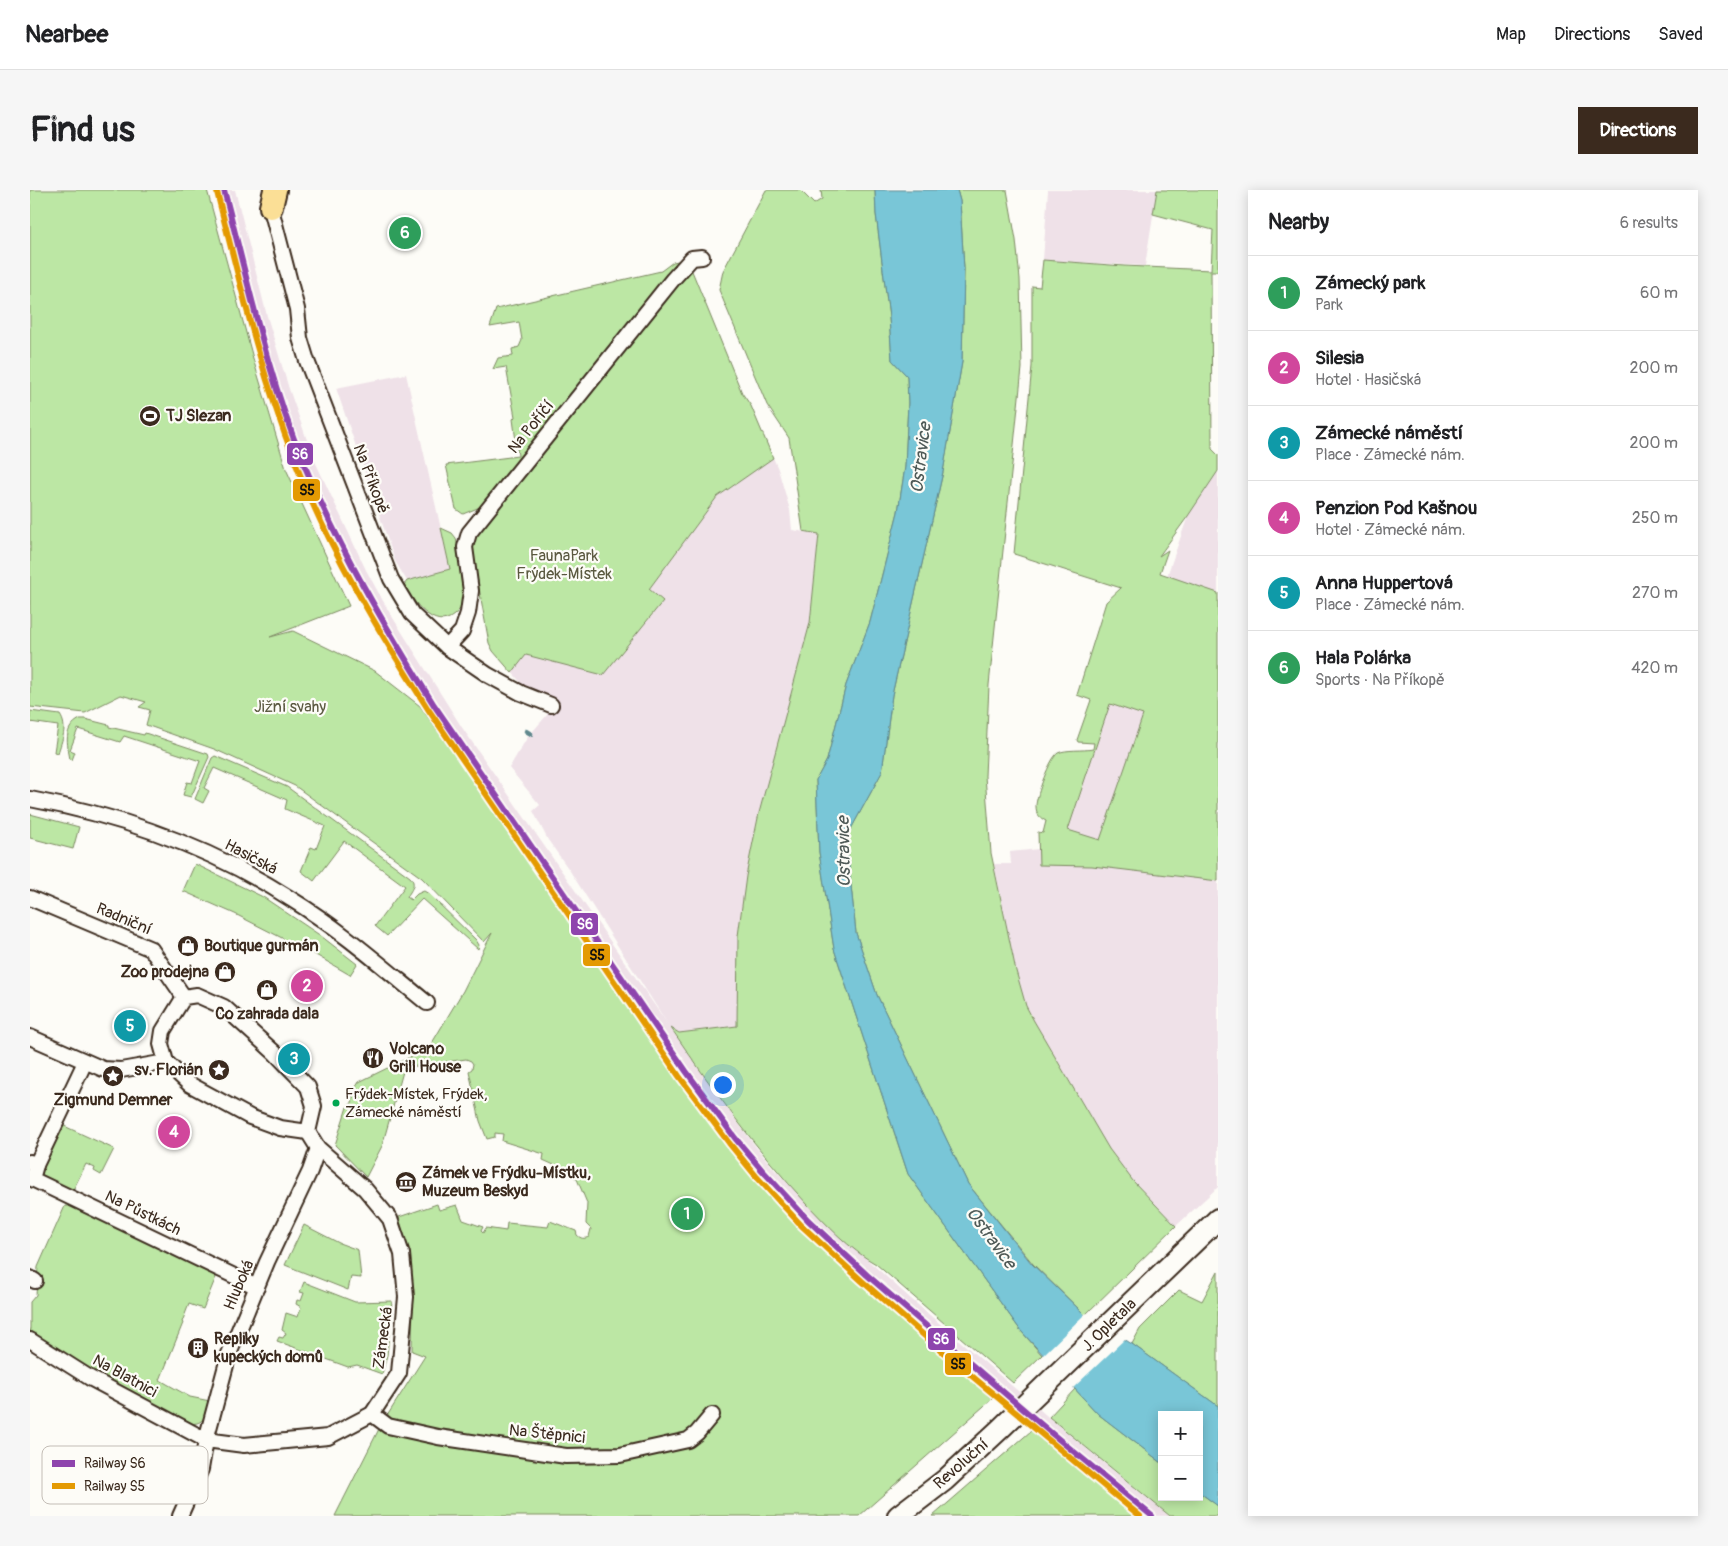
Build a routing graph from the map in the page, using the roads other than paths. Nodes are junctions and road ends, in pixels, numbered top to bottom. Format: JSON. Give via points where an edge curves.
{"nodes":[{"id":1,"x":271,"y":195,"type":"edge"},
{"id":2,"x":702,"y":257,"type":"dead end"},
{"id":3,"x":447,"y":646,"type":"junction"},
{"id":4,"x":551,"y":705,"type":"dead end"},
{"id":5,"x":30,"y":799,"type":"edge"},
{"id":6,"x":31,"y":902,"type":"edge"},
{"id":7,"x":184,"y":997,"type":"junction"},
{"id":8,"x":427,"y":1003,"type":"dead end"},
{"id":9,"x":34,"y":1038,"type":"edge"},
{"id":10,"x":85,"y":1062,"type":"junction"},
{"id":11,"x":166,"y":1062,"type":"junction"},
{"id":12,"x":308,"y":1132,"type":"junction"},
{"id":13,"x":318,"y":1148,"type":"junction"},
{"id":14,"x":33,"y":1163,"type":"edge"},
{"id":15,"x":1218,"y":1219,"type":"edge"},
{"id":16,"x":257,"y":1287,"type":"junction"},
{"id":17,"x":30,"y":1340,"type":"edge"},
{"id":18,"x":372,"y":1414,"type":"junction"},
{"id":19,"x":712,"y":1415,"type":"dead end"},
{"id":20,"x":1000,"y":1430,"type":"joint"},
{"id":21,"x":206,"y":1440,"type":"junction"},
{"id":22,"x":205,"y":1446,"type":"edge"},
{"id":23,"x":185,"y":1504,"type":"edge"},
{"id":24,"x":180,"y":1516,"type":"edge"},
{"id":25,"x":898,"y":1516,"type":"edge"}],
"edges":[{"from":1,"to":3,"type":"street","name":"Na Příkopě","via":[[307,361],[391,579],[412,614]]},
{"from":2,"to":3,"type":"street","name":"Na Poříčí","via":[[692,258],[673,279],[469,533],[465,547],[471,591],[468,613],[462,631]]},
{"from":3,"to":4,"type":"street","name":"Na Příkopě","via":[[488,675]]},
{"from":5,"to":8,"type":"street","name":"Hasičská","via":[[60,804],[162,834],[253,876],[329,925]]},
{"from":6,"to":7,"type":"street","name":"Radniční","via":[[151,950]]},
{"from":7,"to":11,"type":"street","via":[[163,1031],[161,1044]]},
{"from":7,"to":12,"type":"street","via":[[197,995],[224,1007],[308,1088],[314,1106]]},
{"from":9,"to":10,"type":"street"},
{"from":10,"to":11,"type":"street","via":[[121,1070]]},
{"from":10,"to":14,"type":"street"},
{"from":11,"to":12,"type":"street","via":[[188,1084],[250,1117],[280,1128]]},
{"from":12,"to":13,"type":"street","name":"Zámecká"},
{"from":13,"to":16,"type":"street","name":"Hluboká"},
{"from":13,"to":18,"type":"street","name":"Zámecká","via":[[365,1189],[390,1219],[402,1254],[406,1297],[399,1373]]},
{"from":14,"to":16,"type":"street","name":"Na Půstkách","via":[[32,1179]]},
{"from":15,"to":20,"type":"main road","name":"J. Opletala"},
{"from":16,"to":21,"type":"street","name":"Hluboká","via":[[229,1354]]},
{"from":17,"to":21,"type":"street","name":"Na Blatnici","via":[[90,1378]]},
{"from":18,"to":19,"type":"street","name":"Na Štěpnici","via":[[388,1426],[438,1437],[566,1456],[620,1455],[688,1440]]},
{"from":18,"to":21,"type":"street","name":"Zámecká","via":[[328,1437],[244,1445]]},
{"from":20,"to":25,"type":"main road","name":"Revoluční","via":[[945,1480]]},
{"from":21,"to":22,"type":"street"},
{"from":23,"to":24,"type":"street"}]}
